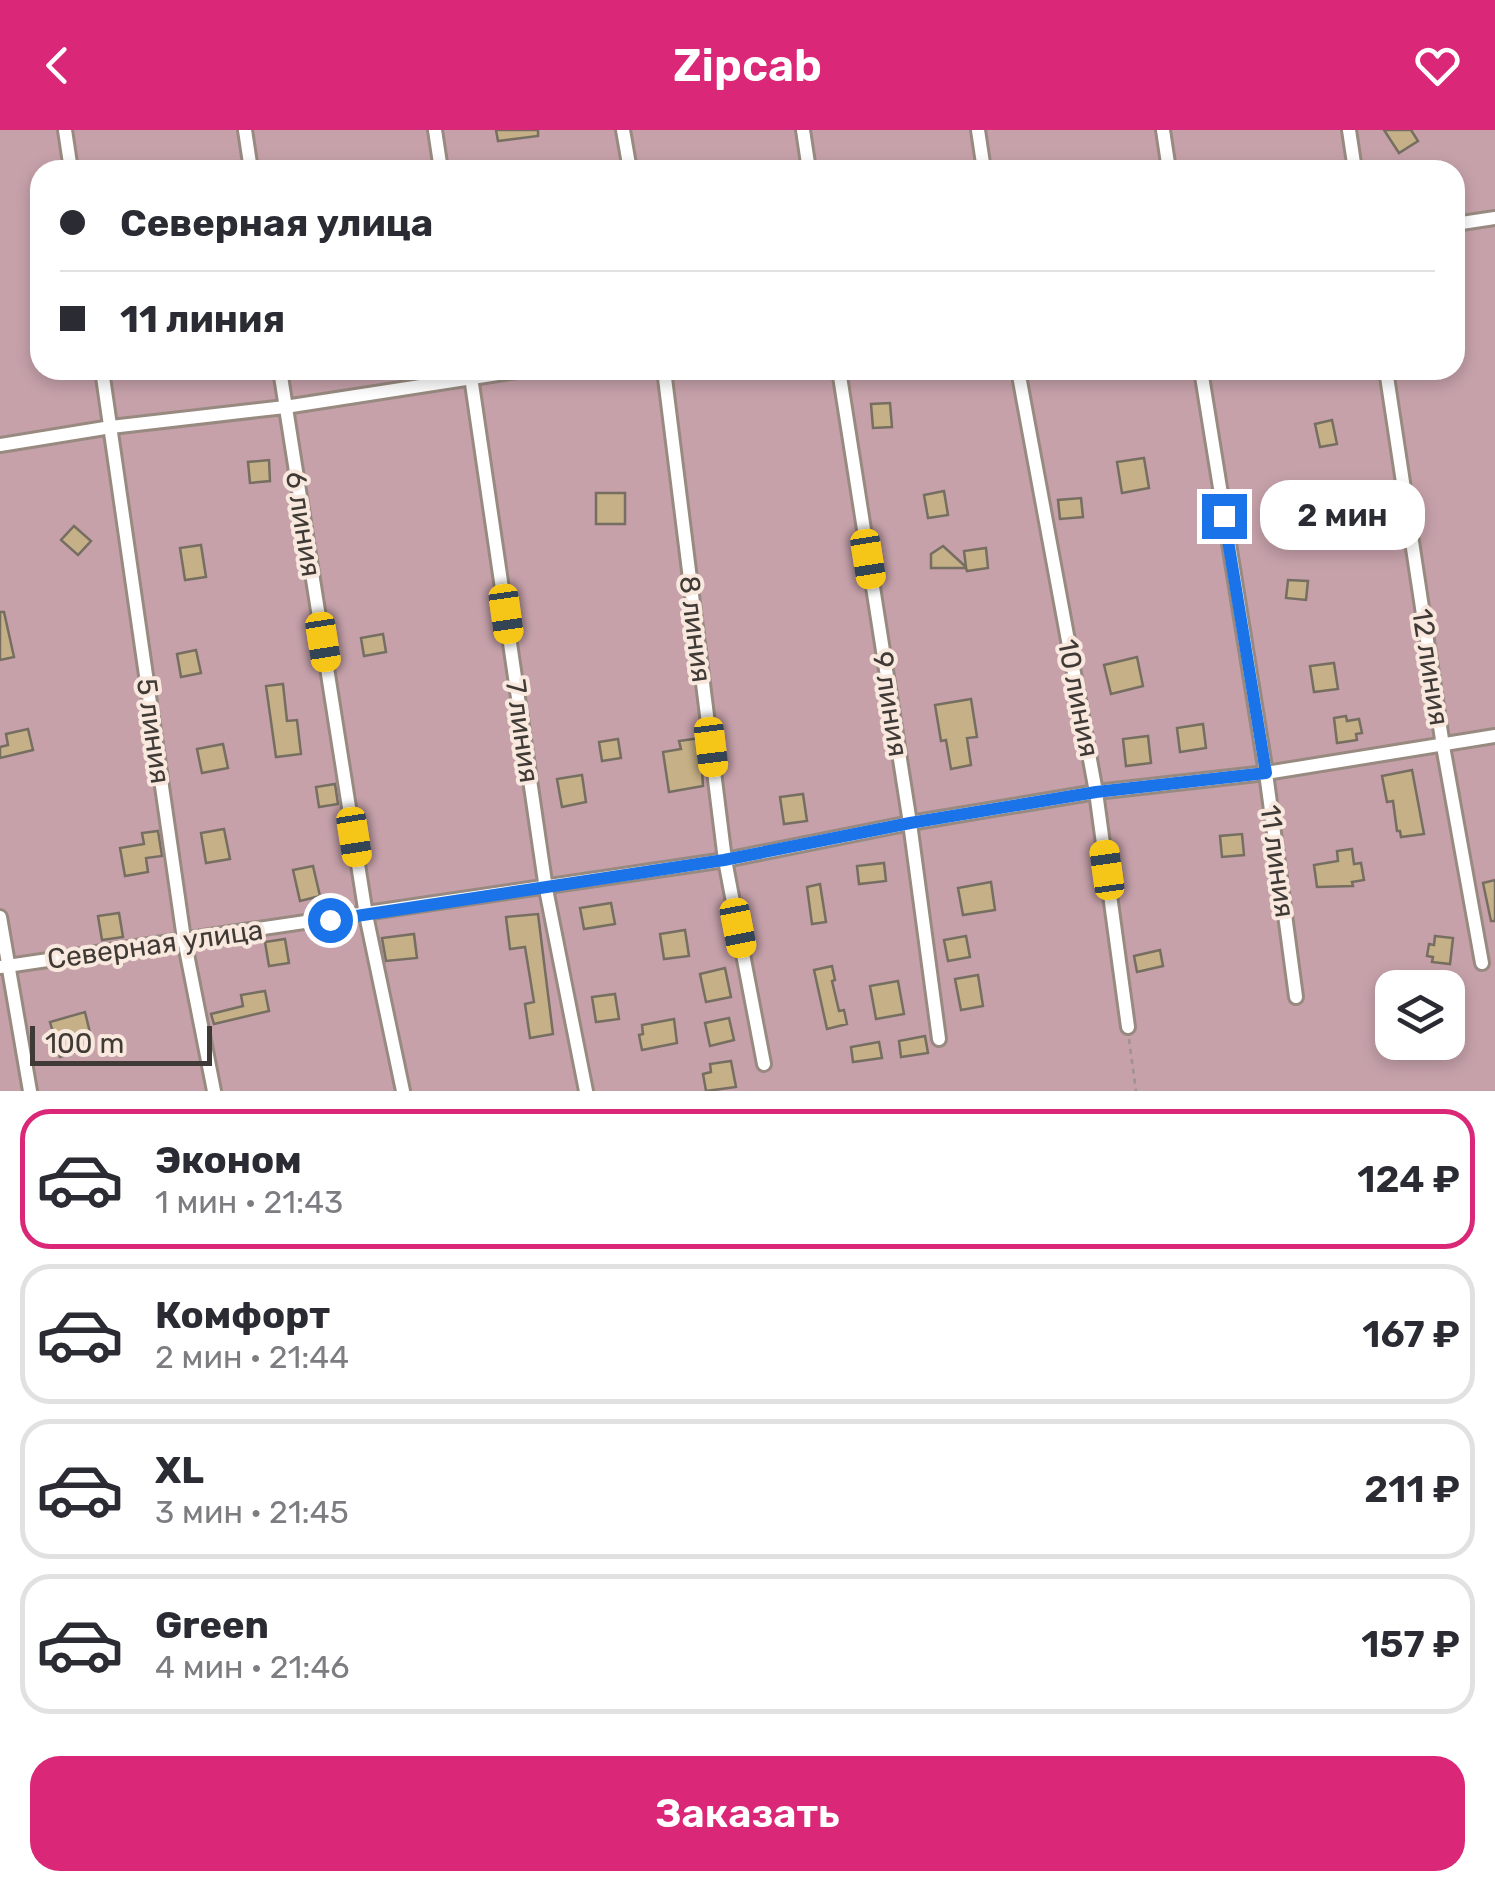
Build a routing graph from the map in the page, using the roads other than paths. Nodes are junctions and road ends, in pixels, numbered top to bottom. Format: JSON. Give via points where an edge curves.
{"nodes":[{"id":1,"x":65,"y":130,"type":"edge"},
{"id":2,"x":245,"y":130,"type":"edge"},
{"id":3,"x":436,"y":130,"type":"edge"},
{"id":4,"x":623,"y":130,"type":"edge"},
{"id":5,"x":803,"y":130,"type":"edge"},
{"id":6,"x":978,"y":130,"type":"edge"},
{"id":7,"x":1164,"y":130,"type":"edge"},
{"id":8,"x":1348,"y":130,"type":"edge"},
{"id":9,"x":70,"y":160,"type":"edge"},
{"id":10,"x":249,"y":160,"type":"edge"},
{"id":11,"x":440,"y":160,"type":"edge"},
{"id":12,"x":628,"y":160,"type":"edge"},
{"id":13,"x":808,"y":160,"type":"edge"},
{"id":14,"x":982,"y":160,"type":"edge"},
{"id":15,"x":1168,"y":160,"type":"edge"},
{"id":16,"x":1353,"y":160,"type":"edge"},
{"id":17,"x":1495,"y":218,"type":"edge"},
{"id":18,"x":1465,"y":222,"type":"edge"},
{"id":19,"x":103,"y":380,"type":"edge"},
{"id":20,"x":281,"y":380,"type":"edge"},
{"id":21,"x":436,"y":380,"type":"edge"},
{"id":22,"x":471,"y":380,"type":"edge"},
{"id":23,"x":665,"y":380,"type":"edge"},
{"id":24,"x":840,"y":380,"type":"edge"},
{"id":25,"x":1020,"y":380,"type":"edge"},
{"id":26,"x":1203,"y":380,"type":"edge"},
{"id":27,"x":1388,"y":380,"type":"edge"},
{"id":28,"x":285,"y":407,"type":"junction"},
{"id":29,"x":110,"y":427,"type":"junction"},
{"id":30,"x":0,"y":444,"type":"edge"},
{"id":31,"x":1495,"y":736,"type":"edge"},
{"id":32,"x":1443,"y":746,"type":"junction"},
{"id":33,"x":1266,"y":773,"type":"junction"},
{"id":34,"x":1096,"y":792,"type":"junction"},
{"id":35,"x":910,"y":823,"type":"junction"},
{"id":36,"x":724,"y":860,"type":"junction"},
{"id":37,"x":546,"y":888,"type":"junction"},
{"id":38,"x":366,"y":915,"type":"junction"},
{"id":39,"x":0,"y":917,"type":"edge"},
{"id":40,"x":184,"y":939,"type":"junction"},
{"id":41,"x":1482,"y":963,"type":"dead end"},
{"id":42,"x":4,"y":967,"type":"edge"},
{"id":43,"x":1296,"y":997,"type":"dead end"},
{"id":44,"x":1128,"y":1028,"type":"road end"},
{"id":45,"x":939,"y":1039,"type":"dead end"},
{"id":46,"x":764,"y":1064,"type":"dead end"},
{"id":47,"x":30,"y":1091,"type":"edge"},
{"id":48,"x":214,"y":1091,"type":"edge"},
{"id":49,"x":403,"y":1091,"type":"edge"},
{"id":50,"x":586,"y":1091,"type":"edge"}],
"edges":[{"from":1,"to":9,"type":"street"},
{"from":2,"to":10,"type":"street"},
{"from":3,"to":11,"type":"street"},
{"from":4,"to":12,"type":"street"},
{"from":5,"to":13,"type":"street"},
{"from":6,"to":14,"type":"street"},
{"from":7,"to":15,"type":"street"},
{"from":8,"to":16,"type":"street"},
{"from":17,"to":18,"type":"street"},
{"from":19,"to":29,"type":"street","name":"5 линия"},
{"from":20,"to":28,"type":"street","name":"6 линия"},
{"from":21,"to":28,"type":"street"},
{"from":22,"to":37,"type":"street","name":"7 линия"},
{"from":23,"to":36,"type":"street","name":"8 линия"},
{"from":24,"to":35,"type":"street","name":"9 линия"},
{"from":25,"to":34,"type":"street","name":"10 линия"},
{"from":26,"to":33,"type":"street","name":"11 линия"},
{"from":27,"to":32,"type":"street","name":"12 линия"},
{"from":28,"to":29,"type":"street"},
{"from":28,"to":38,"type":"street","name":"6 линия"},
{"from":29,"to":30,"type":"street"},
{"from":29,"to":40,"type":"street","name":"5 линия"},
{"from":31,"to":32,"type":"street","name":"Северная улица"},
{"from":32,"to":33,"type":"street","name":"Северная улица"},
{"from":32,"to":41,"type":"street","name":"12 линия"},
{"from":33,"to":34,"type":"street","name":"Северная улица"},
{"from":33,"to":43,"type":"street","name":"11 линия"},
{"from":34,"to":35,"type":"street","name":"Северная улица"},
{"from":34,"to":44,"type":"street","name":"10 линия"},
{"from":35,"to":36,"type":"street","name":"Северная улица"},
{"from":35,"to":45,"type":"street","name":"9 линия"},
{"from":36,"to":37,"type":"street","name":"Северная улица"},
{"from":36,"to":46,"type":"street","name":"8 линия"},
{"from":37,"to":38,"type":"street","name":"Северная улица"},
{"from":37,"to":50,"type":"street","name":"7 линия"},
{"from":38,"to":40,"type":"street","name":"Северная улица"},
{"from":38,"to":49,"type":"street","name":"6 линия"},
{"from":39,"to":42,"type":"street"},
{"from":40,"to":42,"type":"street","name":"Северная улица"},
{"from":40,"to":48,"type":"street","name":"5 линия"},
{"from":42,"to":47,"type":"street"}]}
